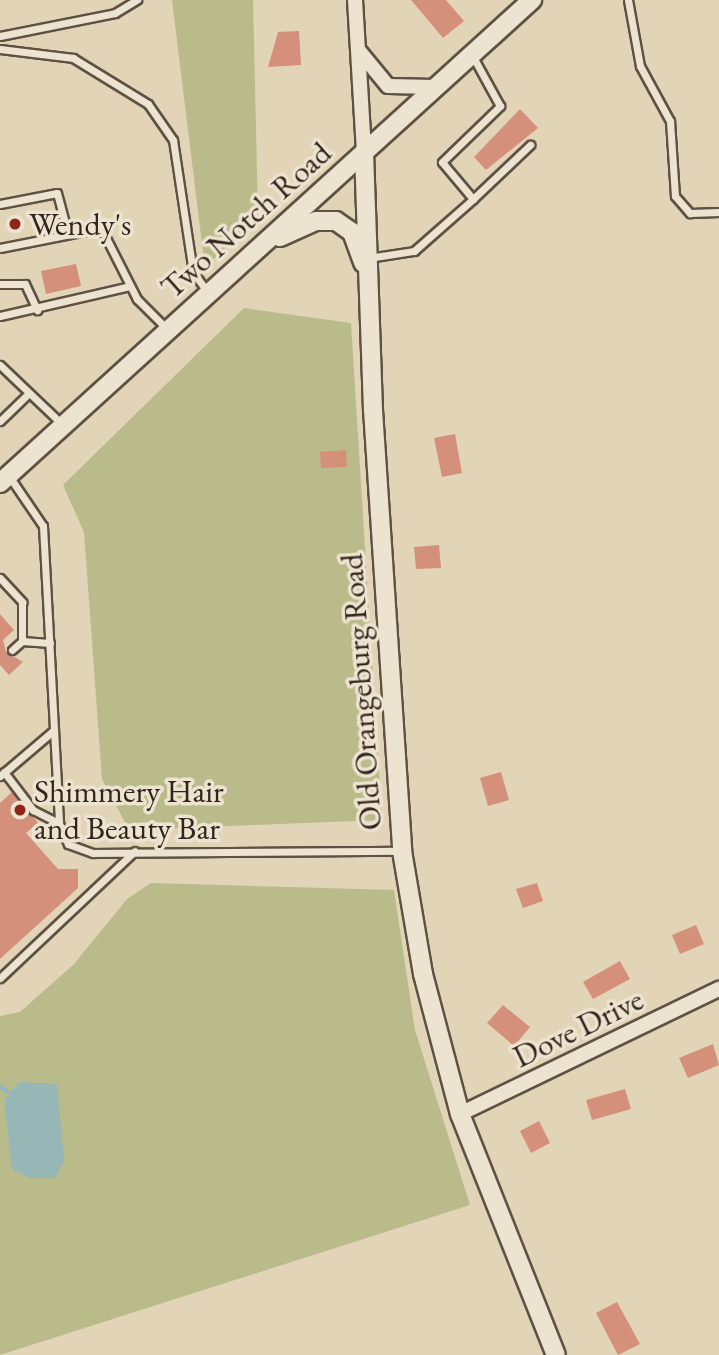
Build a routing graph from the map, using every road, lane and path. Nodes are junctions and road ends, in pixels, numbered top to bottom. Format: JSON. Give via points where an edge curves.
{"nodes":[{"id":1,"x":137,"y":0,"type":"edge"},
{"id":2,"x":355,"y":0,"type":"edge"},
{"id":3,"x":532,"y":0,"type":"edge"},
{"id":4,"x":628,"y":0,"type":"edge"},
{"id":5,"x":0,"y":36,"type":"edge"},
{"id":6,"x":358,"y":47,"type":"junction"},
{"id":7,"x":0,"y":49,"type":"edge"},
{"id":8,"x":472,"y":54,"type":"junction"},
{"id":9,"x":435,"y":88,"type":"junction"},
{"id":10,"x":530,"y":145,"type":"dead end"},
{"id":11,"x":364,"y":152,"type":"junction"},
{"id":12,"x":473,"y":199,"type":"junction"},
{"id":13,"x":0,"y":204,"type":"edge"},
{"id":14,"x":719,"y":212,"type":"edge"},
{"id":15,"x":68,"y":234,"type":"junction"},
{"id":16,"x":0,"y":248,"type":"edge"},
{"id":17,"x":258,"y":248,"type":"junction"},
{"id":18,"x":368,"y":258,"type":"junction"},
{"id":19,"x":369,"y":280,"type":"junction"},
{"id":20,"x":0,"y":284,"type":"edge"},
{"id":21,"x":130,"y":286,"type":"junction"},
{"id":22,"x":209,"y":293,"type":"junction"},
{"id":23,"x":37,"y":310,"type":"junction"},
{"id":24,"x":0,"y":316,"type":"edge"},
{"id":25,"x":169,"y":330,"type":"junction"},
{"id":26,"x":0,"y":365,"type":"edge"},
{"id":27,"x":29,"y":394,"type":"junction"},
{"id":28,"x":0,"y":421,"type":"edge"},
{"id":29,"x":63,"y":426,"type":"junction"},
{"id":30,"x":4,"y":480,"type":"edge"},
{"id":31,"x":0,"y":578,"type":"edge"},
{"id":32,"x":22,"y":641,"type":"junction"},
{"id":33,"x":50,"y":643,"type":"junction"},
{"id":34,"x":12,"y":650,"type":"dead end"},
{"id":35,"x":54,"y":730,"type":"junction"},
{"id":36,"x":2,"y":774,"type":"edge"},
{"id":37,"x":59,"y":823,"type":"junction"},
{"id":38,"x":136,"y":850,"type":"junction"},
{"id":39,"x":402,"y":851,"type":"junction"},
{"id":40,"x":0,"y":978,"type":"edge"},
{"id":41,"x":719,"y":989,"type":"edge"},
{"id":42,"x":460,"y":1114,"type":"junction"},
{"id":43,"x":556,"y":1355,"type":"edge"}],
"edges":[{"from":1,"to":5,"type":"lane","via":[[115,13]]},
{"from":2,"to":6,"type":"street","name":"Old Orangeburg Road"},
{"from":3,"to":8,"type":"street","name":"Two Notch Road"},
{"from":4,"to":14,"type":"lane","via":[[640,66],[670,121],[675,195],[690,213]]},
{"from":6,"to":9,"type":"street","via":[[388,86]]},
{"from":6,"to":11,"type":"street","name":"Old Orangeburg Road"},
{"from":7,"to":22,"type":"lane","via":[[74,58],[148,104],[173,140],[193,272]]},
{"from":8,"to":9,"type":"street","name":"Two Notch Road"},
{"from":8,"to":12,"type":"lane","via":[[500,106],[442,162]]},
{"from":9,"to":11,"type":"street","name":"Two Notch Road"},
{"from":10,"to":12,"type":"lane"},
{"from":11,"to":17,"type":"street","name":"Two Notch Road"},
{"from":11,"to":18,"type":"street","name":"Old Orangeburg Road"},
{"from":12,"to":18,"type":"lane","via":[[414,251]]},
{"from":13,"to":15,"type":"lane","via":[[57,193]]},
{"from":15,"to":16,"type":"lane"},
{"from":15,"to":21,"type":"lane","via":[[101,228]]},
{"from":17,"to":19,"type":"street","via":[[316,221],[336,221],[352,232]]},
{"from":17,"to":22,"type":"street","name":"Two Notch Road"},
{"from":18,"to":19,"type":"street","name":"Old Orangeburg Road"},
{"from":19,"to":39,"type":"street","name":"Old Orangeburg Road"},
{"from":20,"to":23,"type":"lane","via":[[25,284]]},
{"from":21,"to":23,"type":"lane"},
{"from":21,"to":25,"type":"lane"},
{"from":22,"to":25,"type":"street","name":"Two Notch Road"},
{"from":23,"to":24,"type":"lane"},
{"from":25,"to":29,"type":"street","name":"Two Notch Road"},
{"from":26,"to":27,"type":"lane"},
{"from":27,"to":28,"type":"lane"},
{"from":27,"to":29,"type":"lane"},
{"from":29,"to":30,"type":"street","name":"Two Notch Road"},
{"from":30,"to":33,"type":"lane","via":[[43,526]]},
{"from":31,"to":32,"type":"lane","via":[[22,602]]},
{"from":32,"to":33,"type":"lane"},
{"from":32,"to":34,"type":"lane"},
{"from":33,"to":35,"type":"lane"},
{"from":35,"to":36,"type":"lane"},
{"from":35,"to":37,"type":"lane"},
{"from":36,"to":37,"type":"lane","via":[[33,810]]},
{"from":37,"to":38,"type":"lane","via":[[68,844],[82,852]]},
{"from":38,"to":39,"type":"lane"},
{"from":38,"to":40,"type":"lane"},
{"from":39,"to":42,"type":"street","name":"Old Orangeburg Road","via":[[423,974]]},
{"from":41,"to":42,"type":"street","name":"Dove Drive"},
{"from":42,"to":43,"type":"street","name":"Old Orangeburg Road"}]}
